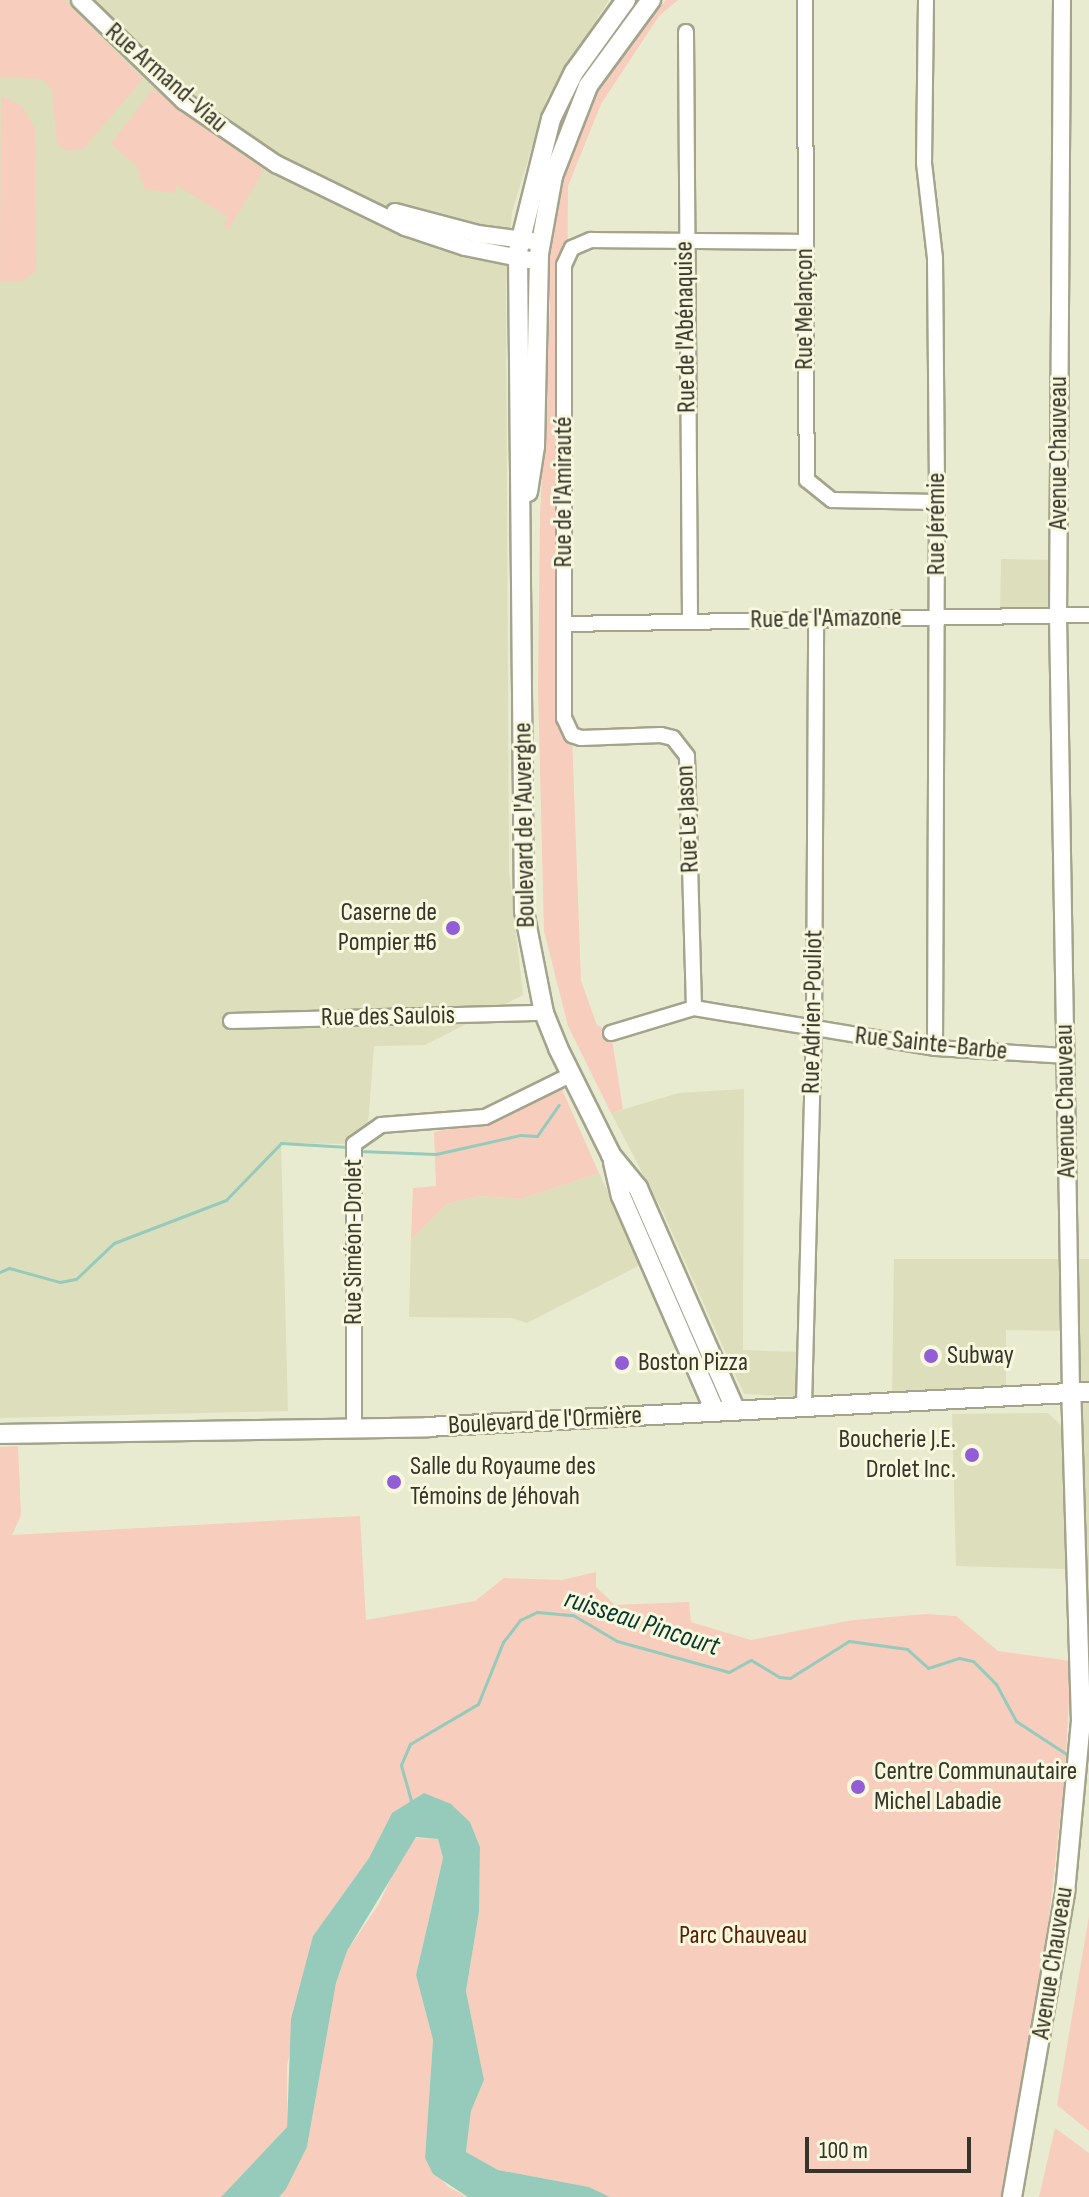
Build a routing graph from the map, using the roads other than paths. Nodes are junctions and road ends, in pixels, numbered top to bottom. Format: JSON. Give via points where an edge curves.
{"nodes":[{"id":1,"x":80,"y":0,"type":"edge"},
{"id":2,"x":626,"y":0,"type":"edge"},
{"id":3,"x":651,"y":0,"type":"edge"},
{"id":4,"x":805,"y":0,"type":"edge"},
{"id":5,"x":926,"y":0,"type":"edge"},
{"id":6,"x":1062,"y":0,"type":"edge"},
{"id":7,"x":686,"y":32,"type":"dead end"},
{"id":8,"x":540,"y":242,"type":"junction"},
{"id":9,"x":685,"y":242,"type":"junction"},
{"id":10,"x":805,"y":242,"type":"junction"},
{"id":11,"x":519,"y":249,"type":"junction"},
{"id":12,"x":538,"y":262,"type":"junction"},
{"id":13,"x":937,"y":502,"type":"junction"},
{"id":14,"x":523,"y":526,"type":"junction"},
{"id":15,"x":1058,"y":615,"type":"junction"},
{"id":16,"x":1089,"y":615,"type":"edge"},
{"id":17,"x":937,"y":617,"type":"junction"},
{"id":18,"x":816,"y":619,"type":"junction"},
{"id":19,"x":690,"y":622,"type":"junction"},
{"id":20,"x":564,"y":624,"type":"junction"},
{"id":21,"x":572,"y":735,"type":"joint"},
{"id":22,"x":694,"y":1008,"type":"junction"},
{"id":23,"x":544,"y":1013,"type":"junction"},
{"id":24,"x":231,"y":1021,"type":"dead end"},
{"id":25,"x":814,"y":1030,"type":"junction"},
{"id":26,"x":611,"y":1033,"type":"dead end"},
{"id":27,"x":935,"y":1048,"type":"junction"},
{"id":28,"x":1065,"y":1056,"type":"junction"},
{"id":29,"x":570,"y":1075,"type":"junction"},
{"id":30,"x":611,"y":1155,"type":"junction"},
{"id":31,"x":1080,"y":1392,"type":"edge"},
{"id":32,"x":804,"y":1405,"type":"junction"},
{"id":33,"x":735,"y":1409,"type":"junction"},
{"id":34,"x":715,"y":1411,"type":"junction"},
{"id":35,"x":354,"y":1430,"type":"junction"},
{"id":36,"x":0,"y":1434,"type":"edge"},
{"id":37,"x":1012,"y":2197,"type":"edge"}],
"edges":[{"from":1,"to":11,"type":"street","name":"Rue Armand-Viau","via":[[196,111],[276,164],[341,194]]},
{"from":2,"to":11,"type":"main road","name":"Boulevard de l'Auvergne","via":[[574,72],[551,119]]},
{"from":3,"to":8,"type":"main road","name":"Boulevard de l'Auvergne","via":[[603,61],[573,117],[553,176]]},
{"from":4,"to":10,"type":"street","name":"Rue Melançon"},
{"from":5,"to":13,"type":"street","name":"Rue Jérémie","via":[[924,163],[935,258]]},
{"from":6,"to":15,"type":"street","name":"Avenue Chauveau"},
{"from":7,"to":9,"type":"street","name":"Rue de l'Abénaquise"},
{"from":8,"to":11,"type":"street","name":"Rue Armand-Viau"},
{"from":8,"to":12,"type":"main road","name":"Boulevard de l'Auvergne"},
{"from":9,"to":10,"type":"street"},
{"from":9,"to":19,"type":"street","name":"Rue de l'Abénaquise"},
{"from":9,"to":20,"type":"street","name":"Rue de l'Amirauté","via":[[591,240],[572,248],[564,265]]},
{"from":10,"to":13,"type":"street","name":"Rue Melançon","via":[[807,480],[832,500]]},
{"from":11,"to":12,"type":"street","name":"Rue Armand-Viau"},
{"from":11,"to":14,"type":"main road","name":"Boulevard de l'Auvergne"},
{"from":12,"to":14,"type":"main road","name":"Boulevard de l'Auvergne","via":[[535,446]]},
{"from":13,"to":17,"type":"street","name":"Rue Jérémie"},
{"from":14,"to":23,"type":"main road","name":"Boulevard de l'Auvergne","via":[[524,911]]},
{"from":15,"to":16,"type":"street","name":"Rue de l'Amazone"},
{"from":15,"to":17,"type":"street","name":"Rue de l'Amazone"},
{"from":15,"to":28,"type":"street","name":"Avenue Chauveau"},
{"from":17,"to":18,"type":"street","name":"Rue de l'Amazone"},
{"from":17,"to":27,"type":"street","name":"Rue Jérémie"},
{"from":18,"to":19,"type":"street","name":"Rue de l'Amazone"},
{"from":18,"to":25,"type":"street","name":"Rue Adrien-Pouliot"},
{"from":19,"to":20,"type":"street","name":"Rue de l'Amazone"},
{"from":20,"to":21,"type":"street","name":"Rue de l'Amirauté","via":[[564,718]]},
{"from":21,"to":22,"type":"street","name":"Rue Le Jason","via":[[590,740],[661,735],[673,738],[687,756]]},
{"from":22,"to":25,"type":"street","name":"Rue Sainte-Barbe"},
{"from":22,"to":26,"type":"street","name":"Rue Sainte-Barbe"},
{"from":23,"to":24,"type":"street","name":"Rue des Saulois"},
{"from":23,"to":29,"type":"main road","name":"Boulevard de l'Auvergne"},
{"from":25,"to":27,"type":"street","name":"Rue Sainte-Barbe"},
{"from":25,"to":32,"type":"street","name":"Rue Adrien-Pouliot"},
{"from":27,"to":28,"type":"street","name":"Rue Sainte-Barbe"},
{"from":28,"to":31,"type":"street","name":"Avenue Chauveau"},
{"from":29,"to":30,"type":"main road","name":"Boulevard de l'Auvergne"},
{"from":29,"to":35,"type":"street","name":"Rue Siméon-Drolet","via":[[485,1117],[381,1125],[353,1150]]},
{"from":30,"to":33,"type":"main road","name":"Boulevard de l'Auvergne","via":[[638,1188]]},
{"from":30,"to":34,"type":"main road","name":"Boulevard de l'Auvergne","via":[[621,1196]]},
{"from":31,"to":32,"type":"main road","name":"Boulevard de l'Ormière"},
{"from":31,"to":37,"type":"main road","name":"Avenue Chauveau","via":[[1081,1721],[1065,1893]]},
{"from":32,"to":33,"type":"main road","name":"Boulevard de l'Ormière"},
{"from":33,"to":34,"type":"main road","name":"Boulevard de l'Ormière"},
{"from":34,"to":35,"type":"main road","name":"Boulevard de l'Ormière"},
{"from":35,"to":36,"type":"main road","name":"Boulevard de l'Ormière"}]}
